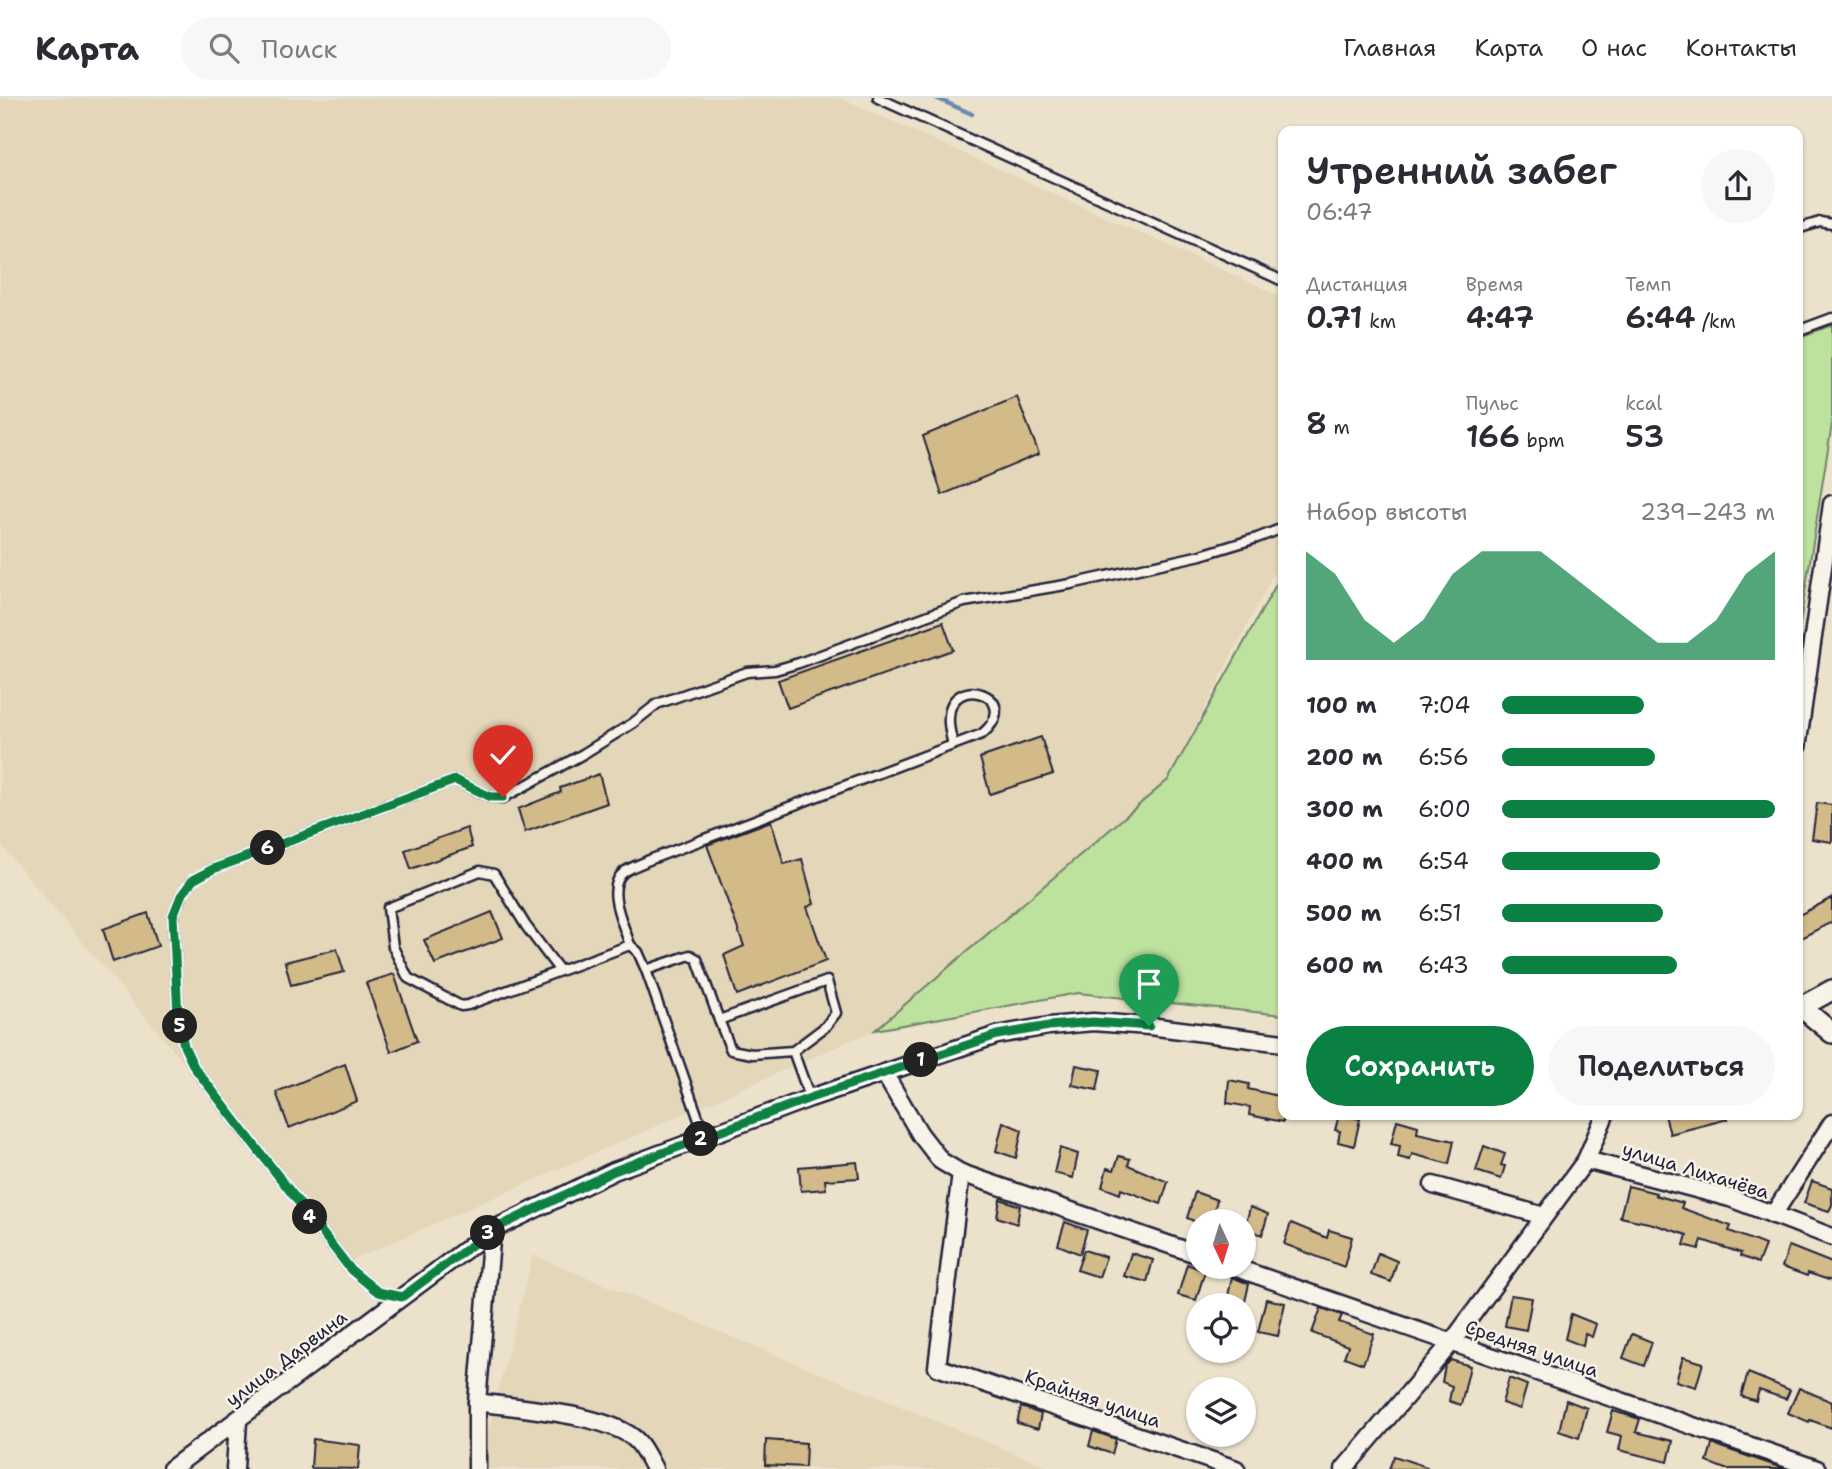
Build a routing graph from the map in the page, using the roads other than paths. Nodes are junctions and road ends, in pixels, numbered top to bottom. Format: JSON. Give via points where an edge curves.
{"nodes":[{"id":1,"x":878,"y":98,"type":"edge"},
{"id":2,"x":1832,"y":224,"type":"edge"},
{"id":3,"x":1803,"y":227,"type":"edge"},
{"id":4,"x":1278,"y":279,"type":"edge"},
{"id":5,"x":1832,"y":318,"type":"edge"},
{"id":6,"x":1803,"y":329,"type":"edge"},
{"id":7,"x":1832,"y":504,"type":"edge"},
{"id":8,"x":1278,"y":530,"type":"edge"},
{"id":9,"x":1803,"y":705,"type":"edge"},
{"id":10,"x":953,"y":745,"type":"junction"},
{"id":11,"x":630,"y":945,"type":"junction"},
{"id":12,"x":646,"y":970,"type":"junction"},
{"id":13,"x":559,"y":971,"type":"junction"},
{"id":14,"x":1832,"y":990,"type":"edge"},
{"id":15,"x":1803,"y":1004,"type":"edge"},
{"id":16,"x":1803,"y":1009,"type":"edge"},
{"id":17,"x":719,"y":1020,"type":"junction"},
{"id":18,"x":1832,"y":1033,"type":"edge"},
{"id":19,"x":1278,"y":1042,"type":"edge"},
{"id":20,"x":793,"y":1051,"type":"junction"},
{"id":21,"x":884,"y":1073,"type":"junction"},
{"id":22,"x":810,"y":1098,"type":"junction"},
{"id":23,"x":1603,"y":1120,"type":"edge"},
{"id":24,"x":1832,"y":1123,"type":"edge"},
{"id":25,"x":705,"y":1137,"type":"junction"},
{"id":26,"x":1586,"y":1160,"type":"junction"},
{"id":27,"x":961,"y":1173,"type":"junction"},
{"id":28,"x":1433,"y":1185,"type":"dead end"},
{"id":29,"x":1773,"y":1215,"type":"junction"},
{"id":30,"x":1545,"y":1216,"type":"junction"},
{"id":31,"x":492,"y":1230,"type":"junction"},
{"id":32,"x":1832,"y":1237,"type":"edge"},
{"id":33,"x":1186,"y":1251,"type":"edge"},
{"id":34,"x":1256,"y":1275,"type":"edge"},
{"id":35,"x":402,"y":1297,"type":"junction"},
{"id":36,"x":1452,"y":1342,"type":"junction"},
{"id":37,"x":477,"y":1402,"type":"junction"},
{"id":38,"x":238,"y":1421,"type":"junction"},
{"id":39,"x":171,"y":1469,"type":"edge"},
{"id":40,"x":235,"y":1469,"type":"edge"},
{"id":41,"x":477,"y":1469,"type":"edge"},
{"id":42,"x":654,"y":1469,"type":"edge"},
{"id":43,"x":1236,"y":1469,"type":"edge"},
{"id":44,"x":1344,"y":1469,"type":"edge"},
{"id":45,"x":1817,"y":1469,"type":"edge"}],
"edges":[{"from":1,"to":4,"type":"lane"},
{"from":2,"to":3,"type":"lane"},
{"from":5,"to":6,"type":"lane"},
{"from":7,"to":9,"type":"street"},
{"from":8,"to":35,"type":"lane","via":[[1201,555],[964,602],[799,663],[747,672],[657,705],[583,754],[503,797],[491,797],[455,780],[193,880],[173,916],[178,1016],[194,1067],[351,1270],[378,1292]]},
{"from":10,"to":10,"type":"lane","via":[[994,724],[993,701],[986,694],[972,691],[960,695],[951,706]]},
{"from":10,"to":11,"type":"lane","via":[[624,873],[614,890]]},
{"from":11,"to":12,"type":"lane"},
{"from":11,"to":13,"type":"lane"},
{"from":12,"to":17,"type":"lane","via":[[690,955],[697,958]]},
{"from":12,"to":25,"type":"lane"},
{"from":13,"to":13,"type":"lane","via":[[461,1006],[408,978],[393,947],[388,908],[480,871],[494,874]]},
{"from":14,"to":15,"type":"street"},
{"from":16,"to":18,"type":"street"},
{"from":17,"to":20,"type":"lane","via":[[731,1050],[752,1054]]},
{"from":17,"to":20,"type":"lane","via":[[827,981],[836,1013]]},
{"from":19,"to":21,"type":"street","name":"улица Дарвина","via":[[1093,1022],[997,1035]]},
{"from":20,"to":22,"type":"lane"},
{"from":21,"to":22,"type":"street","name":"улица Дарвина"},
{"from":21,"to":27,"type":"street","via":[[920,1134],[941,1161]]},
{"from":22,"to":25,"type":"street","name":"улица Дарвина"},
{"from":23,"to":26,"type":"street"},
{"from":24,"to":29,"type":"street"},
{"from":25,"to":31,"type":"street","name":"улица Дарвина","via":[[614,1171]]},
{"from":26,"to":29,"type":"street","name":"улица Лихачёва","via":[[1730,1198]]},
{"from":26,"to":30,"type":"street"},
{"from":27,"to":33,"type":"street"},
{"from":27,"to":43,"type":"street","name":"Крайняя улица","via":[[937,1367]]},
{"from":28,"to":30,"type":"street"},
{"from":29,"to":32,"type":"street","name":"улица Лихачёва"},
{"from":30,"to":36,"type":"street"},
{"from":31,"to":35,"type":"street","name":"улица Дарвина"},
{"from":31,"to":37,"type":"street"},
{"from":34,"to":36,"type":"street","name":"Средняя улица"},
{"from":35,"to":38,"type":"street","name":"улица Дарвина"},
{"from":36,"to":44,"type":"street"},
{"from":36,"to":45,"type":"street","name":"Средняя улица"},
{"from":37,"to":41,"type":"street"},
{"from":37,"to":42,"type":"street","via":[[616,1427],[636,1441]]},
{"from":38,"to":39,"type":"street","name":"улица Дарвина"},
{"from":38,"to":40,"type":"street"}]}
